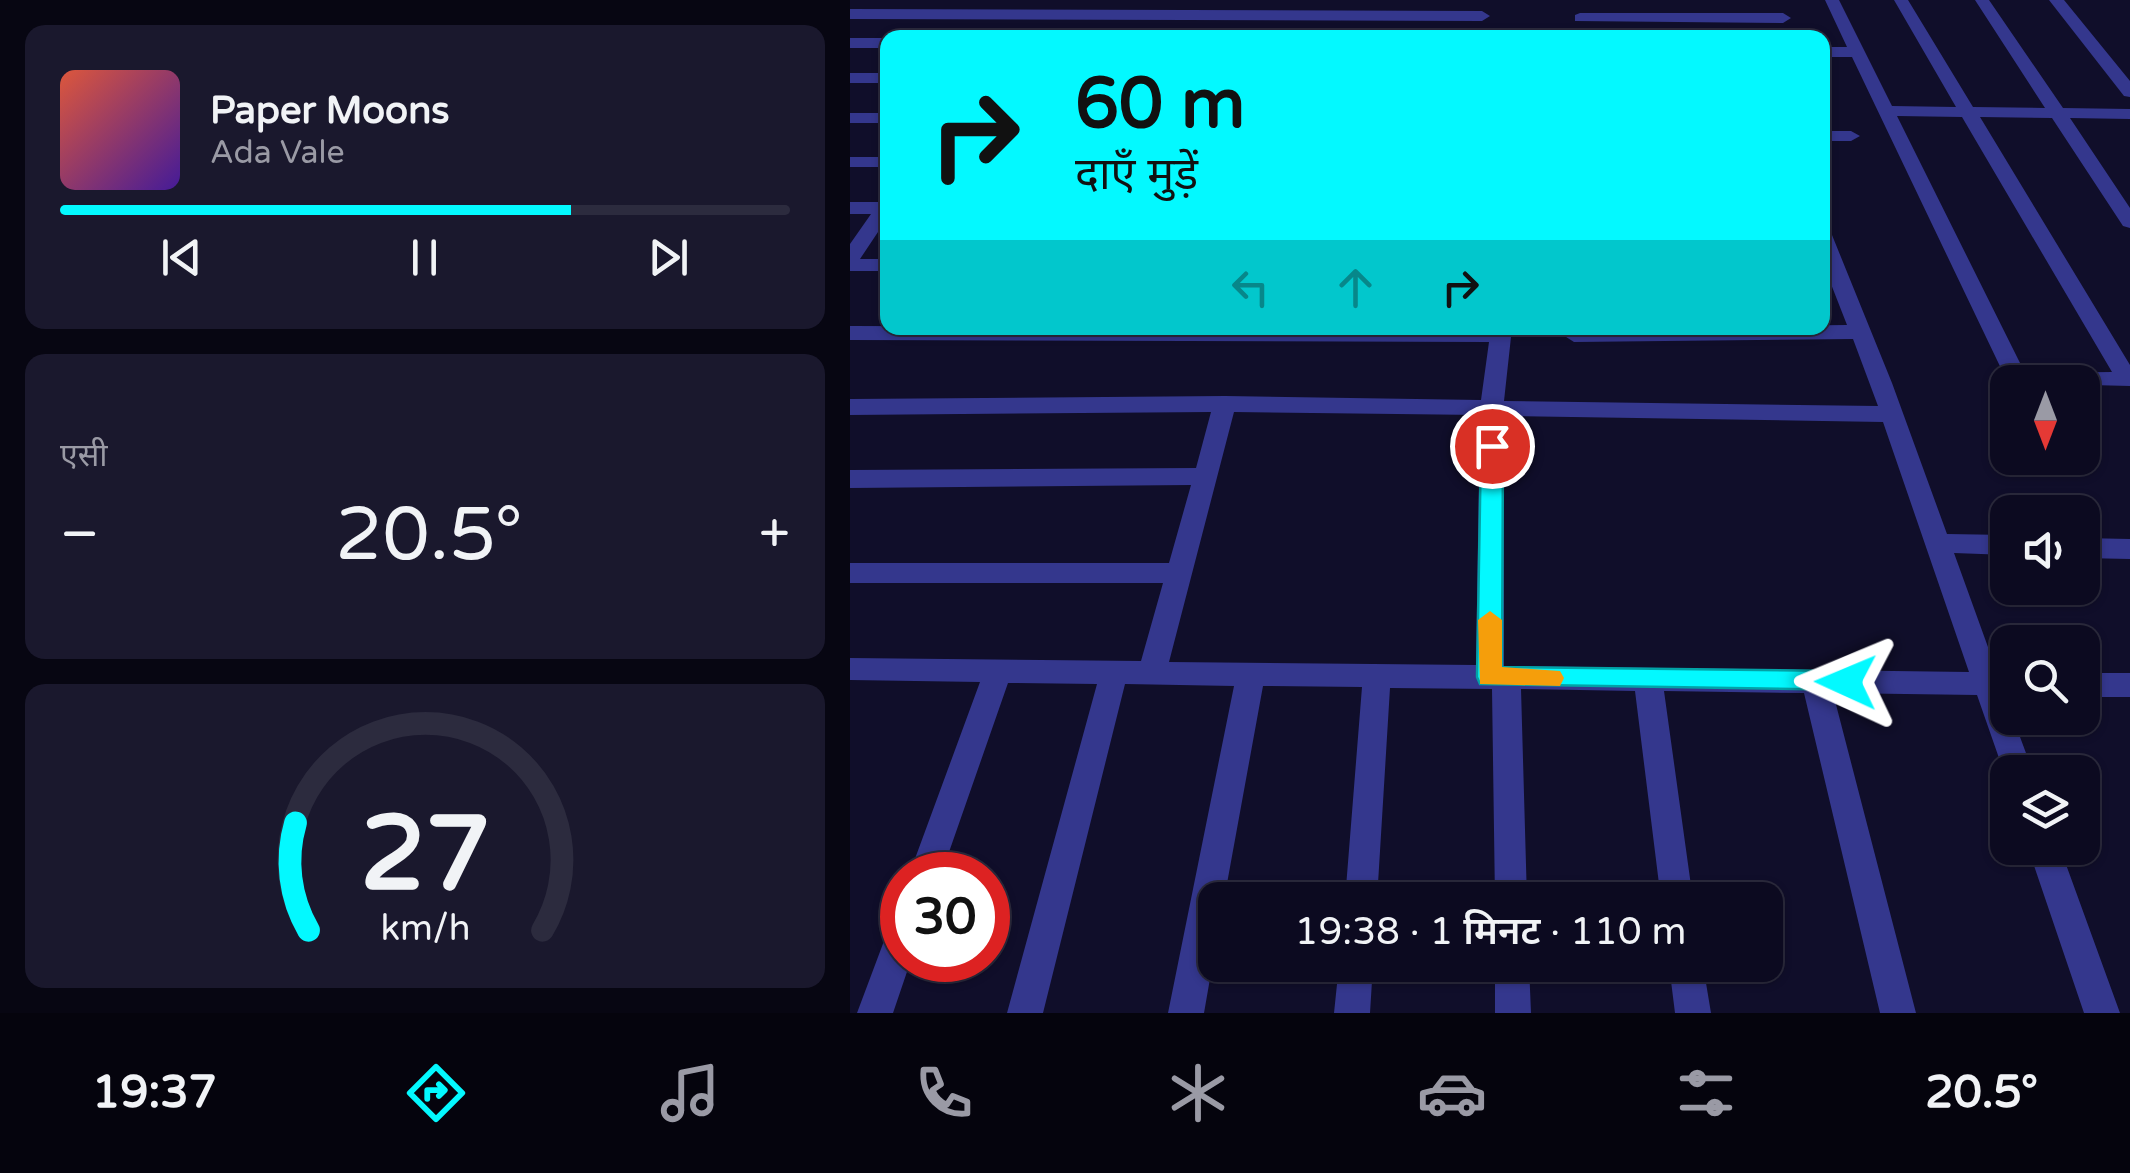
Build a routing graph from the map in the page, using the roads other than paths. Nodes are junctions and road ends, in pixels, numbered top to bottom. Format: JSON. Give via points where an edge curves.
{"nodes":[{"id":1,"x":1578,"y":0,"type":"edge"},
{"id":2,"x":1832,"y":0,"type":"edge"},
{"id":3,"x":1901,"y":0,"type":"edge"},
{"id":4,"x":1982,"y":0,"type":"edge"},
{"id":5,"x":2056,"y":0,"type":"edge"},
{"id":6,"x":1122,"y":7,"type":"edge"},
{"id":7,"x":1483,"y":8,"type":"edge"},
{"id":8,"x":850,"y":14,"type":"edge"},
{"id":9,"x":1580,"y":18,"type":"junction"},
{"id":10,"x":1783,"y":18,"type":"dead end"},
{"id":11,"x":1110,"y":30,"type":"edge"},
{"id":12,"x":1581,"y":30,"type":"edge"},
{"id":13,"x":850,"y":43,"type":"edge"},
{"id":14,"x":880,"y":43,"type":"edge"},
{"id":15,"x":1830,"y":52,"type":"edge"},
{"id":16,"x":1855,"y":52,"type":"junction"},
{"id":17,"x":850,"y":78,"type":"edge"},
{"id":18,"x":880,"y":78,"type":"edge"},
{"id":19,"x":2130,"y":92,"type":"edge"},
{"id":20,"x":1886,"y":112,"type":"junction"},
{"id":21,"x":1969,"y":112,"type":"junction"},
{"id":22,"x":2058,"y":114,"type":"junction"},
{"id":23,"x":2130,"y":114,"type":"edge"},
{"id":24,"x":850,"y":118,"type":"edge"},
{"id":25,"x":880,"y":118,"type":"edge"},
{"id":26,"x":1830,"y":136,"type":"edge"},
{"id":27,"x":1851,"y":136,"type":"dead end"},
{"id":28,"x":850,"y":162,"type":"edge"},
{"id":29,"x":880,"y":162,"type":"edge"},
{"id":30,"x":880,"y":206,"type":"edge"},
{"id":31,"x":850,"y":208,"type":"edge"},
{"id":32,"x":880,"y":215,"type":"edge"},
{"id":33,"x":2130,"y":222,"type":"edge"},
{"id":34,"x":850,"y":262,"type":"edge"},
{"id":35,"x":880,"y":264,"type":"edge"},
{"id":36,"x":1830,"y":275,"type":"edge"},
{"id":37,"x":1830,"y":332,"type":"edge"},
{"id":38,"x":1861,"y":332,"type":"junction"},
{"id":39,"x":850,"y":333,"type":"edge"},
{"id":40,"x":880,"y":333,"type":"edge"},
{"id":41,"x":1501,"y":335,"type":"edge"},
{"id":42,"x":1646,"y":335,"type":"edge"},
{"id":43,"x":1574,"y":336,"type":"dead end"},
{"id":44,"x":2129,"y":379,"type":"edge"},
{"id":45,"x":1225,"y":404,"type":"junction"},
{"id":46,"x":850,"y":407,"type":"edge"},
{"id":47,"x":1492,"y":407,"type":"junction"},
{"id":48,"x":1890,"y":414,"type":"junction"},
{"id":49,"x":1206,"y":476,"type":"junction"},
{"id":50,"x":850,"y":479,"type":"edge"},
{"id":51,"x":1936,"y":543,"type":"junction"},
{"id":52,"x":1990,"y":544,"type":"edge"},
{"id":53,"x":2100,"y":548,"type":"edge"},
{"id":54,"x":2130,"y":549,"type":"edge"},
{"id":55,"x":850,"y":574,"type":"edge"},
{"id":56,"x":1179,"y":574,"type":"junction"},
{"id":57,"x":1990,"y":668,"type":"edge"},
{"id":58,"x":998,"y":671,"type":"junction"},
{"id":59,"x":1114,"y":673,"type":"junction"},
{"id":60,"x":1152,"y":673,"type":"junction"},
{"id":61,"x":1251,"y":674,"type":"junction"},
{"id":62,"x":853,"y":676,"type":"edge"},
{"id":63,"x":1377,"y":676,"type":"junction"},
{"id":64,"x":1498,"y":677,"type":"junction"},
{"id":65,"x":1648,"y":679,"type":"junction"},
{"id":66,"x":1816,"y":682,"type":"junction"},
{"id":67,"x":1990,"y":684,"type":"edge"},
{"id":68,"x":2100,"y":685,"type":"edge"},
{"id":69,"x":2130,"y":686,"type":"edge"},
{"id":70,"x":933,"y":852,"type":"edge"},
{"id":71,"x":2050,"y":865,"type":"edge"},
{"id":72,"x":1361,"y":882,"type":"edge"},
{"id":73,"x":1509,"y":882,"type":"edge"},
{"id":74,"x":1676,"y":882,"type":"edge"},
{"id":75,"x":886,"y":982,"type":"edge"},
{"id":76,"x":1355,"y":982,"type":"edge"},
{"id":77,"x":1512,"y":982,"type":"edge"},
{"id":78,"x":1688,"y":982,"type":"edge"},
{"id":79,"x":875,"y":1013,"type":"edge"},
{"id":80,"x":1025,"y":1013,"type":"edge"},
{"id":81,"x":1186,"y":1013,"type":"edge"},
{"id":82,"x":1352,"y":1013,"type":"edge"},
{"id":83,"x":1513,"y":1013,"type":"edge"},
{"id":84,"x":1693,"y":1013,"type":"edge"},
{"id":85,"x":1898,"y":1013,"type":"edge"},
{"id":86,"x":2102,"y":1013,"type":"edge"}],
"edges":[{"from":1,"to":9,"type":"street"},
{"from":2,"to":16,"type":"street"},
{"from":3,"to":21,"type":"street"},
{"from":4,"to":22,"type":"street"},
{"from":5,"to":19,"type":"street"},
{"from":6,"to":7,"type":"street"},
{"from":6,"to":8,"type":"street"},
{"from":6,"to":11,"type":"street"},
{"from":9,"to":10,"type":"street"},
{"from":9,"to":12,"type":"street"},
{"from":13,"to":14,"type":"street"},
{"from":15,"to":16,"type":"street"},
{"from":16,"to":20,"type":"street"},
{"from":17,"to":18,"type":"street"},
{"from":20,"to":21,"type":"street"},
{"from":20,"to":44,"type":"street","via":[[2017,380]]},
{"from":21,"to":22,"type":"street"},
{"from":21,"to":44,"type":"street"},
{"from":22,"to":23,"type":"street"},
{"from":22,"to":33,"type":"street"},
{"from":24,"to":25,"type":"street"},
{"from":26,"to":27,"type":"street"},
{"from":28,"to":29,"type":"street"},
{"from":30,"to":31,"type":"street"},
{"from":32,"to":34,"type":"street"},
{"from":34,"to":35,"type":"street"},
{"from":36,"to":38,"type":"street"},
{"from":37,"to":38,"type":"street"},
{"from":38,"to":48,"type":"street"},
{"from":39,"to":40,"type":"street"},
{"from":41,"to":47,"type":"street"},
{"from":42,"to":43,"type":"street"},
{"from":45,"to":46,"type":"street"},
{"from":45,"to":47,"type":"street"},
{"from":45,"to":49,"type":"street"},
{"from":47,"to":48,"type":"street"},
{"from":47,"to":64,"type":"street"},
{"from":48,"to":51,"type":"street"},
{"from":49,"to":50,"type":"street"},
{"from":49,"to":56,"type":"street"},
{"from":51,"to":52,"type":"street"},
{"from":51,"to":57,"type":"street"},
{"from":53,"to":54,"type":"street"},
{"from":55,"to":56,"type":"street"},
{"from":56,"to":60,"type":"street"},
{"from":58,"to":59,"type":"street"},
{"from":58,"to":62,"type":"street"},
{"from":58,"to":70,"type":"street"},
{"from":59,"to":60,"type":"street"},
{"from":59,"to":80,"type":"street"},
{"from":60,"to":61,"type":"street"},
{"from":61,"to":63,"type":"street"},
{"from":61,"to":81,"type":"street"},
{"from":63,"to":64,"type":"street"},
{"from":63,"to":72,"type":"street"},
{"from":64,"to":65,"type":"street"},
{"from":64,"to":73,"type":"street"},
{"from":65,"to":66,"type":"street"},
{"from":65,"to":74,"type":"street"},
{"from":66,"to":67,"type":"street"},
{"from":66,"to":85,"type":"street"},
{"from":68,"to":69,"type":"street"},
{"from":71,"to":86,"type":"street"},
{"from":75,"to":79,"type":"street"},
{"from":76,"to":82,"type":"street"},
{"from":77,"to":83,"type":"street"},
{"from":78,"to":84,"type":"street"}]}
